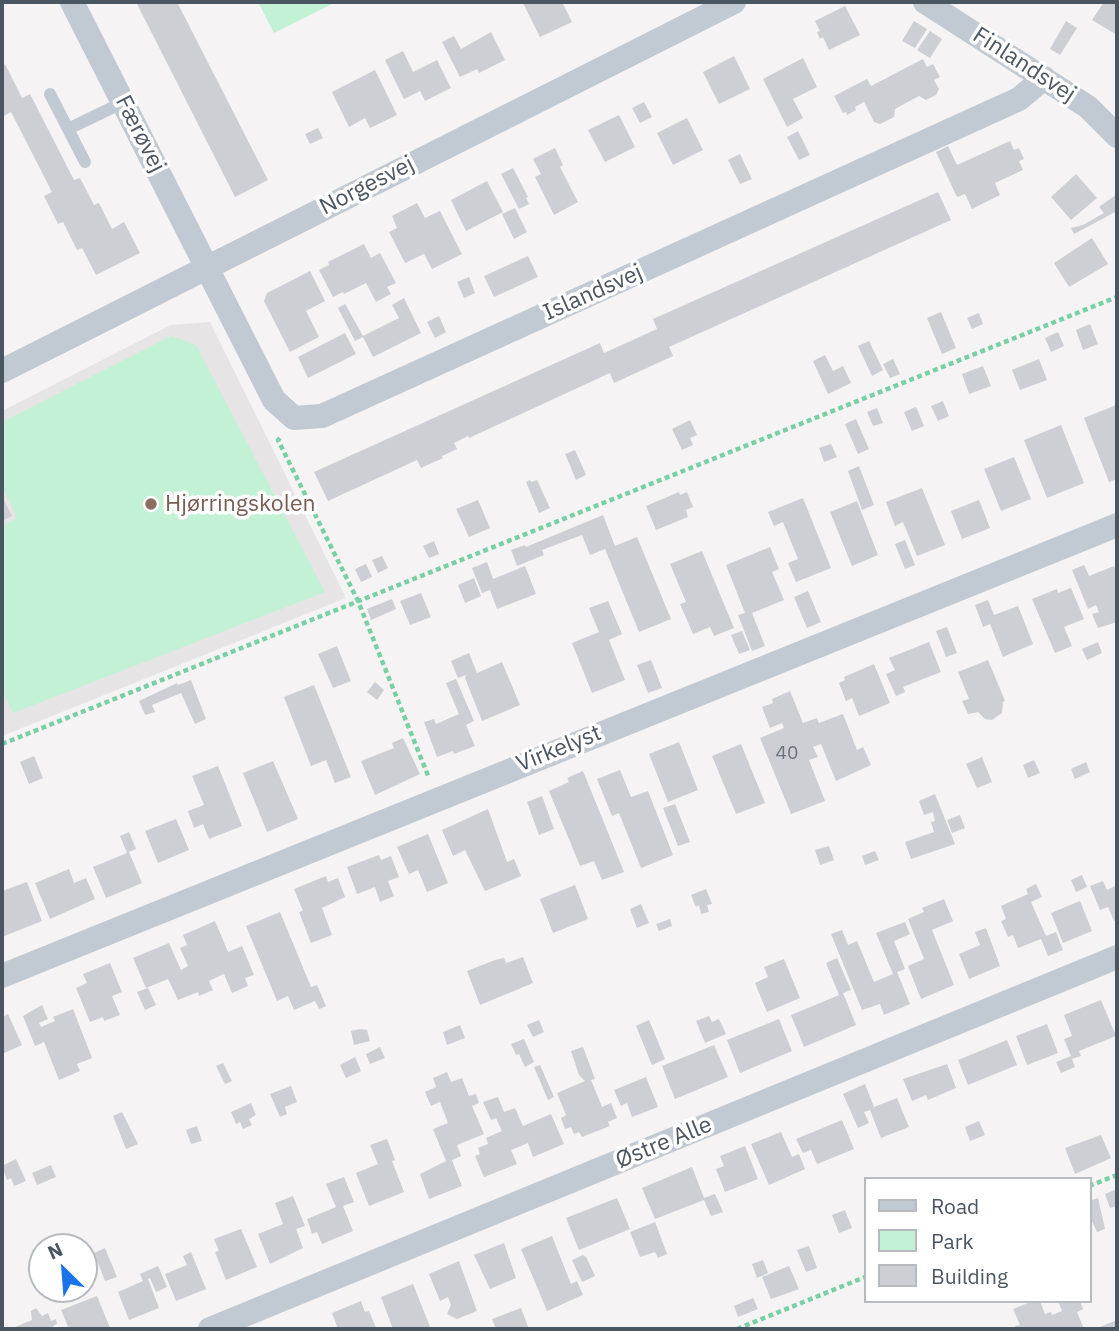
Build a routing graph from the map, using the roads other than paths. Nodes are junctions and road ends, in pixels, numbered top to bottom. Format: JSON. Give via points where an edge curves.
{"nodes":[{"id":1,"x":72,"y":2,"type":"edge"},
{"id":2,"x":734,"y":2,"type":"edge"},
{"id":3,"x":925,"y":2,"type":"edge"},
{"id":4,"x":1044,"y":78,"type":"junction"},
{"id":5,"x":50,"y":94,"type":"dead end"},
{"id":6,"x":124,"y":102,"type":"junction"},
{"id":7,"x":68,"y":129,"type":"junction"},
{"id":8,"x":1117,"y":136,"type":"edge"},
{"id":9,"x":85,"y":162,"type":"dead end"},
{"id":10,"x":208,"y":266,"type":"junction"},
{"id":11,"x":2,"y":371,"type":"edge"},
{"id":12,"x":1117,"y":525,"type":"edge"},
{"id":13,"x":1117,"y":957,"type":"edge"},
{"id":14,"x":2,"y":976,"type":"edge"},
{"id":15,"x":210,"y":1329,"type":"edge"}],
"edges":[{"from":1,"to":6,"type":"street","name":"Færøvej"},
{"from":2,"to":10,"type":"street","name":"Norgesvej"},
{"from":3,"to":4,"type":"street","name":"Finlandsvej"},
{"from":4,"to":8,"type":"street","name":"Finlandsvej","via":[[1088,107]]},
{"from":4,"to":10,"type":"street","name":"Islandsvej","via":[[1019,99],[322,416],[294,418],[274,400]]},
{"from":5,"to":7,"type":"lane"},
{"from":6,"to":7,"type":"lane"},
{"from":6,"to":10,"type":"street","name":"Færøvej"},
{"from":7,"to":9,"type":"lane"},
{"from":10,"to":11,"type":"street","name":"Norgesvej"},
{"from":12,"to":14,"type":"street","name":"Virkelyst"},
{"from":13,"to":15,"type":"street","name":"Østre Alle"}]}
